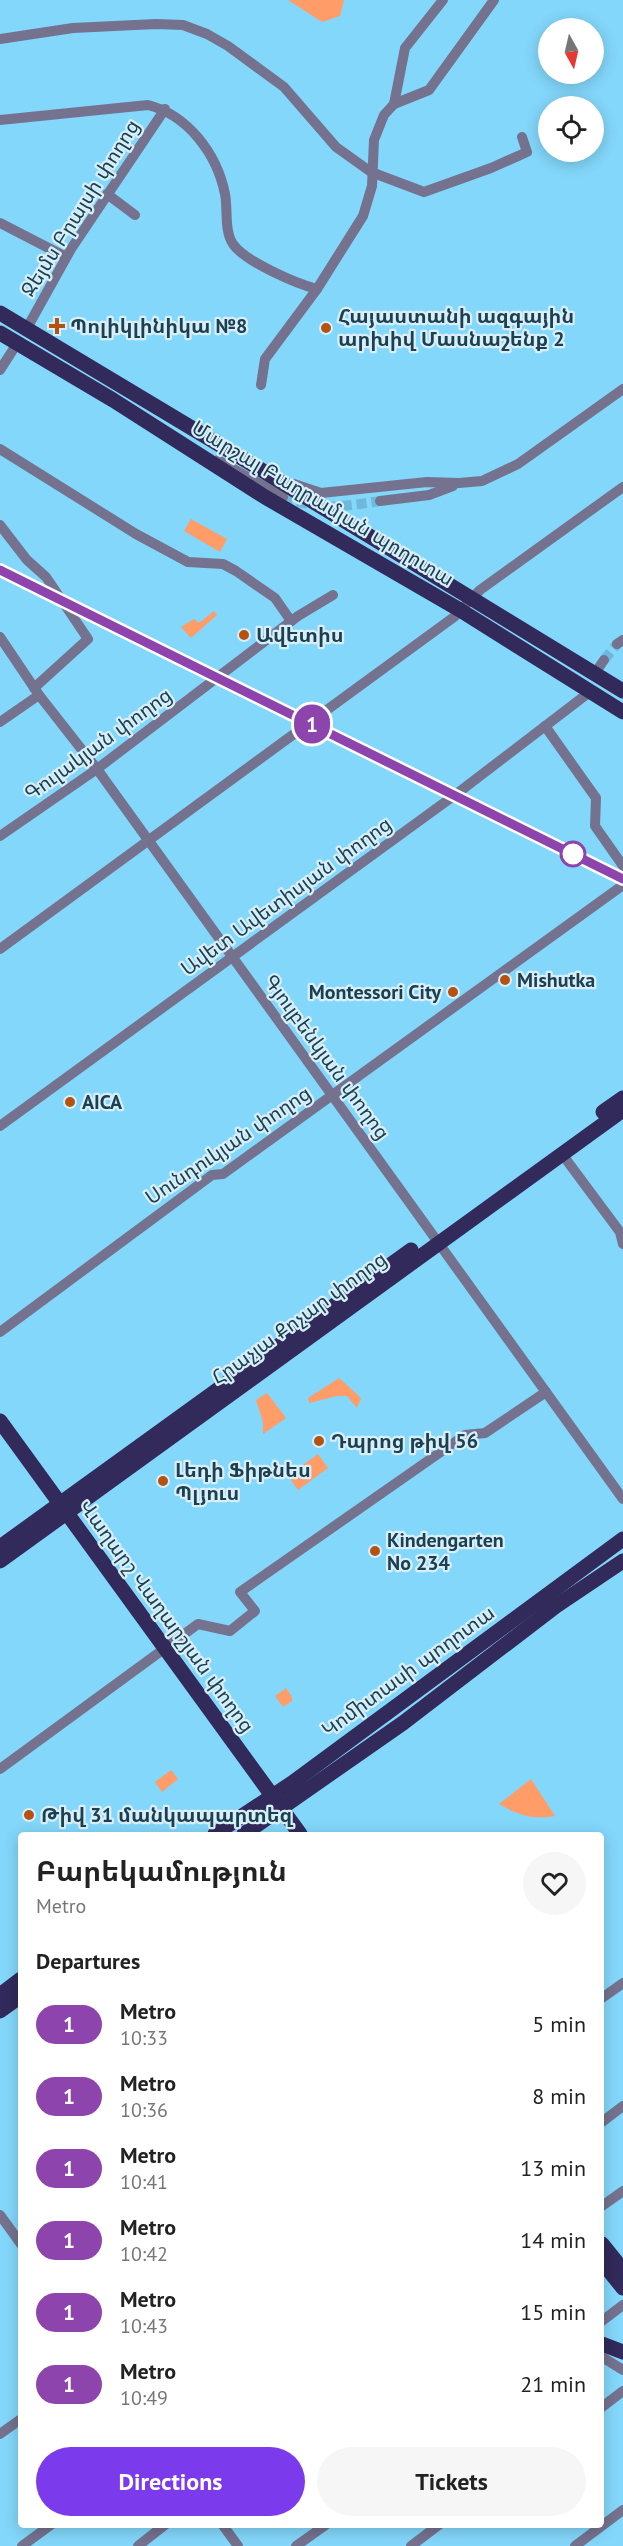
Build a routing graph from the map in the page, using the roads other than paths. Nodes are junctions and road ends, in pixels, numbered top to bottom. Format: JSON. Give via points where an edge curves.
{"nodes":[{"id":1,"x":443,"y":0,"type":"edge"},
{"id":2,"x":494,"y":0,"type":"edge"},
{"id":3,"x":0,"y":39,"type":"edge"},
{"id":4,"x":394,"y":104,"type":"junction"},
{"id":5,"x":165,"y":109,"type":"junction"},
{"id":6,"x":0,"y":120,"type":"edge"},
{"id":7,"x":522,"y":137,"type":"dead end"},
{"id":8,"x":371,"y":172,"type":"junction"},
{"id":9,"x":106,"y":194,"type":"junction"},
{"id":10,"x":135,"y":215,"type":"dead end"},
{"id":11,"x":0,"y":223,"type":"edge"},
{"id":12,"x":66,"y":257,"type":"junction"},
{"id":13,"x":317,"y":289,"type":"junction"},
{"id":14,"x":0,"y":313,"type":"edge"},
{"id":15,"x":27,"y":328,"type":"junction"},
{"id":16,"x":0,"y":333,"type":"edge"},
{"id":17,"x":18,"y":342,"type":"junction"},
{"id":18,"x":0,"y":370,"type":"edge"},
{"id":19,"x":261,"y":385,"type":"dead end"},
{"id":20,"x":623,"y":389,"type":"edge"},
{"id":21,"x":0,"y":449,"type":"edge"},
{"id":22,"x":196,"y":451,"type":"junction"},
{"id":23,"x":246,"y":460,"type":"junction"},
{"id":24,"x":459,"y":483,"type":"junction"},
{"id":25,"x":623,"y":487,"type":"edge"},
{"id":26,"x":283,"y":497,"type":"tunnel mouth"},
{"id":27,"x":380,"y":501,"type":"tunnel mouth"},
{"id":28,"x":0,"y":525,"type":"edge"},
{"id":29,"x":333,"y":595,"type":"dead end"},
{"id":30,"x":472,"y":598,"type":"junction"},
{"id":31,"x":460,"y":610,"type":"junction"},
{"id":32,"x":291,"y":621,"type":"junction"},
{"id":33,"x":0,"y":637,"type":"edge"},
{"id":34,"x":37,"y":691,"type":"junction"},
{"id":35,"x":591,"y":691,"type":"junction"},
{"id":36,"x":623,"y":691,"type":"edge"},
{"id":37,"x":623,"y":712,"type":"edge"},
{"id":38,"x":0,"y":722,"type":"edge"},
{"id":39,"x":545,"y":726,"type":"junction"},
{"id":40,"x":97,"y":769,"type":"junction"},
{"id":41,"x":0,"y":837,"type":"edge"},
{"id":42,"x":148,"y":841,"type":"junction"},
{"id":43,"x":623,"y":866,"type":"edge"},
{"id":44,"x":623,"y":885,"type":"edge"},
{"id":45,"x":0,"y":949,"type":"edge"},
{"id":46,"x":233,"y":958,"type":"junction"},
{"id":47,"x":333,"y":1095,"type":"junction"},
{"id":48,"x":623,"y":1098,"type":"edge"},
{"id":49,"x":623,"y":1110,"type":"edge"},
{"id":50,"x":0,"y":1126,"type":"edge"},
{"id":51,"x":562,"y":1154,"type":"junction"},
{"id":52,"x":435,"y":1239,"type":"junction"},
{"id":53,"x":623,"y":1244,"type":"edge"},
{"id":54,"x":0,"y":1332,"type":"edge"},
{"id":55,"x":546,"y":1392,"type":"junction"},
{"id":56,"x":0,"y":1421,"type":"edge"},
{"id":57,"x":0,"y":1436,"type":"edge"},
{"id":58,"x":623,"y":1499,"type":"edge"},
{"id":59,"x":58,"y":1511,"type":"junction"},
{"id":60,"x":623,"y":1539,"type":"edge"},
{"id":61,"x":0,"y":1547,"type":"edge"},
{"id":62,"x":623,"y":1561,"type":"edge"},
{"id":63,"x":0,"y":1562,"type":"edge"},
{"id":64,"x":160,"y":1652,"type":"junction"},
{"id":65,"x":0,"y":1769,"type":"edge"},
{"id":66,"x":272,"y":1804,"type":"junction"},
{"id":67,"x":220,"y":1832,"type":"edge"},
{"id":68,"x":246,"y":1832,"type":"edge"},
{"id":69,"x":287,"y":1832,"type":"edge"},
{"id":70,"x":298,"y":1832,"type":"edge"},
{"id":71,"x":18,"y":1981,"type":"edge"},
{"id":72,"x":623,"y":1983,"type":"edge"},
{"id":73,"x":0,"y":1995,"type":"edge"},
{"id":74,"x":604,"y":1997,"type":"edge"},
{"id":75,"x":18,"y":1998,"type":"edge"},
{"id":76,"x":0,"y":2011,"type":"edge"},
{"id":77,"x":623,"y":2106,"type":"edge"},
{"id":78,"x":604,"y":2120,"type":"edge"},
{"id":79,"x":623,"y":2191,"type":"edge"},
{"id":80,"x":604,"y":2205,"type":"edge"},
{"id":81,"x":0,"y":2215,"type":"edge"},
{"id":82,"x":18,"y":2240,"type":"edge"},
{"id":83,"x":604,"y":2246,"type":"edge"},
{"id":84,"x":604,"y":2264,"type":"edge"},
{"id":85,"x":623,"y":2270,"type":"edge"},
{"id":86,"x":623,"y":2288,"type":"edge"},
{"id":87,"x":623,"y":2305,"type":"edge"},
{"id":88,"x":604,"y":2319,"type":"edge"},
{"id":89,"x":604,"y":2345,"type":"edge"},
{"id":90,"x":623,"y":2352,"type":"edge"},
{"id":91,"x":604,"y":2358,"type":"edge"},
{"id":92,"x":623,"y":2370,"type":"edge"},
{"id":93,"x":623,"y":2391,"type":"edge"},
{"id":94,"x":604,"y":2405,"type":"edge"},
{"id":95,"x":18,"y":2421,"type":"edge"},
{"id":96,"x":0,"y":2434,"type":"edge"},
{"id":97,"x":623,"y":2510,"type":"edge"},
{"id":98,"x":604,"y":2524,"type":"edge"},
{"id":99,"x":47,"y":2528,"type":"edge"},
{"id":100,"x":161,"y":2528,"type":"edge"},
{"id":101,"x":225,"y":2528,"type":"edge"},
{"id":102,"x":322,"y":2528,"type":"edge"},
{"id":103,"x":435,"y":2528,"type":"edge"},
{"id":104,"x":599,"y":2528,"type":"edge"},
{"id":105,"x":22,"y":2546,"type":"edge"},
{"id":106,"x":138,"y":2546,"type":"edge"},
{"id":107,"x":238,"y":2546,"type":"edge"},
{"id":108,"x":297,"y":2546,"type":"edge"},
{"id":109,"x":411,"y":2546,"type":"edge"},
{"id":110,"x":575,"y":2546,"type":"edge"}],
"edges":[{"from":1,"to":4,"type":"street","via":[[405,48]]},
{"from":2,"to":4,"type":"street","via":[[429,90]]},
{"from":3,"to":8,"type":"street","via":[[73,28],[156,24],[191,28],[228,46],[284,87],[336,147]]},
{"from":4,"to":8,"type":"street","via":[[374,140]]},
{"from":5,"to":6,"type":"street","via":[[148,105]]},
{"from":5,"to":9,"type":"street","name":"Ջեյմս Բրայսի փողոց"},
{"from":5,"to":13,"type":"street","via":[[200,141],[218,171],[232,243],[243,255],[298,285]]},
{"from":7,"to":8,"type":"street","via":[[527,152],[423,192]]},
{"from":8,"to":13,"type":"street","via":[[372,186],[363,216]]},
{"from":9,"to":10,"type":"street"},
{"from":9,"to":12,"type":"street","name":"Ջեյմս Բրայսի փողոց"},
{"from":11,"to":12,"type":"street"},
{"from":12,"to":15,"type":"street","name":"Ջեյմս Բրայսի փողոց"},
{"from":13,"to":19,"type":"street","via":[[265,359]]},
{"from":14,"to":15,"type":"main road","name":"Մարշալ Բաղրամյան պողոտա"},
{"from":15,"to":23,"type":"main road","name":"Մարշալ Բաղրամյան պողոտա"},
{"from":16,"to":17,"type":"main road","name":"Մարշալ Բաղրամյան պողոտա"},
{"from":17,"to":18,"type":"street"},
{"from":17,"to":22,"type":"main road","name":"Մարշալ Բաղրամյան պողոտա"},
{"from":20,"to":24,"type":"street","via":[[518,464],[482,481]]},
{"from":21,"to":32,"type":"street","via":[[188,562],[223,564],[236,571],[275,598]]},
{"from":22,"to":26,"type":"street"},
{"from":22,"to":31,"type":"main road","name":"Մարշալ Բաղրամյան պողոտա","via":[[266,497]]},
{"from":23,"to":24,"type":"street","via":[[302,488],[321,493],[427,482]]},
{"from":23,"to":30,"type":"main road","name":"Մարշալ Բաղրամյան պողոտա"},
{"from":24,"to":27,"type":"street","via":[[429,495]]},
{"from":25,"to":30,"type":"street"},
{"from":28,"to":34,"type":"street","via":[[46,577],[88,639]]},
{"from":29,"to":32,"type":"street","name":"Գուլակյան փողոց"},
{"from":30,"to":31,"type":"street"},
{"from":30,"to":36,"type":"main road","name":"Մարշալ Բաղրամյան պողոտա","via":[[599,667]]},
{"from":31,"to":35,"type":"main road","name":"Մարշալ Բաղրամյան պողոտա"},
{"from":31,"to":42,"type":"street"},
{"from":32,"to":40,"type":"street","name":"Գուլակյան փողոց"},
{"from":33,"to":34,"type":"street","name":"Գյուլբենկյան փողոց"},
{"from":34,"to":38,"type":"street"},
{"from":34,"to":40,"type":"street","name":"Գյուլբենկյան փողոց"},
{"from":35,"to":37,"type":"main road","name":"Մարշալ Բաղրամյան պողոտա"},
{"from":35,"to":39,"type":"street","name":"Ավետ Ավետիսյան փողոց"},
{"from":39,"to":43,"type":"street","via":[[596,798],[595,826]]},
{"from":39,"to":46,"type":"street","name":"Ավետ Ավետիսյան փողոց"},
{"from":40,"to":41,"type":"street","name":"Գուլակյան փողոց"},
{"from":40,"to":42,"type":"street","name":"Գյուլբենկյան փողոց"},
{"from":42,"to":45,"type":"street"},
{"from":42,"to":46,"type":"street","name":"Գյուլբենկյան փողոց"},
{"from":44,"to":47,"type":"street","name":"Սունդուկյան փողոց"},
{"from":46,"to":47,"type":"street","name":"Գյուլբենկյան փողոց"},
{"from":46,"to":50,"type":"street","name":"Ավետ Ավետիսյան փողոց"},
{"from":47,"to":52,"type":"street","name":"Գյուլբենկյան փողոց"},
{"from":47,"to":54,"type":"street","name":"Սունդուկյան փողոց","via":[[224,1174],[212,1175]]},
{"from":48,"to":52,"type":"main road","name":"Հրաչյա Քոչար փողոց"},
{"from":49,"to":51,"type":"main road","name":"Հրաչյա Քոչար փողոց"},
{"from":51,"to":52,"type":"main road","name":"Հրաչյա Քոչար փողոց"},
{"from":51,"to":53,"type":"street","via":[[620,1232]]},
{"from":52,"to":55,"type":"street","name":"Գյուլբենկյան փողոց"},
{"from":52,"to":59,"type":"main road","name":"Հրաչյա Քոչար փողոց"},
{"from":55,"to":58,"type":"street","name":"Գյուլբենկյան փողոց"},
{"from":55,"to":64,"type":"street","via":[[485,1433],[465,1435],[240,1592],[255,1611],[231,1631],[198,1624]]},
{"from":56,"to":59,"type":"main road","name":"Վաղարշ Վաղարշյան փողոց"},
{"from":57,"to":59,"type":"main road","name":"Վաղարշ Վաղարշյան փողոց"},
{"from":59,"to":61,"type":"main road","name":"Հրաչյա Քոչար փողոց"},
{"from":59,"to":63,"type":"main road","name":"Հրաչյա Քոչար փողոց"},
{"from":59,"to":64,"type":"main road","name":"Վաղարշ Վաղարշյան փողոց"},
{"from":60,"to":66,"type":"main road","name":"Կոմիտասի պողոտա","via":[[300,1777]]},
{"from":62,"to":66,"type":"main road","name":"Կոմիտասի պողոտա","via":[[556,1606],[403,1723]]},
{"from":64,"to":65,"type":"street"},
{"from":64,"to":66,"type":"main road","name":"Վաղարշ Վաղարշյան փողոց"},
{"from":66,"to":67,"type":"main road","name":"Կոմիտասի պողոտա"},
{"from":66,"to":68,"type":"main road","name":"Կոմիտասի պողոտա"},
{"from":66,"to":69,"type":"main road","name":"Վաղարշ Վաղարշյան փողոց"},
{"from":66,"to":70,"type":"main road","name":"Վաղարշ Վաղարշյան փողոց"},
{"from":71,"to":73,"type":"main road"},
{"from":72,"to":74,"type":"street"},
{"from":75,"to":76,"type":"main road"},
{"from":77,"to":78,"type":"street"},
{"from":79,"to":80,"type":"street"},
{"from":81,"to":82,"type":"street"},
{"from":83,"to":85,"type":"main road"},
{"from":84,"to":86,"type":"main road"},
{"from":87,"to":88,"type":"street"},
{"from":89,"to":90,"type":"main road"},
{"from":91,"to":92,"type":"street"},
{"from":93,"to":94,"type":"street"},
{"from":95,"to":96,"type":"street"},
{"from":97,"to":98,"type":"street"},
{"from":99,"to":105,"type":"street"},
{"from":100,"to":106,"type":"street"},
{"from":101,"to":107,"type":"street"},
{"from":102,"to":108,"type":"street"},
{"from":103,"to":109,"type":"street"},
{"from":104,"to":110,"type":"street"}]}
